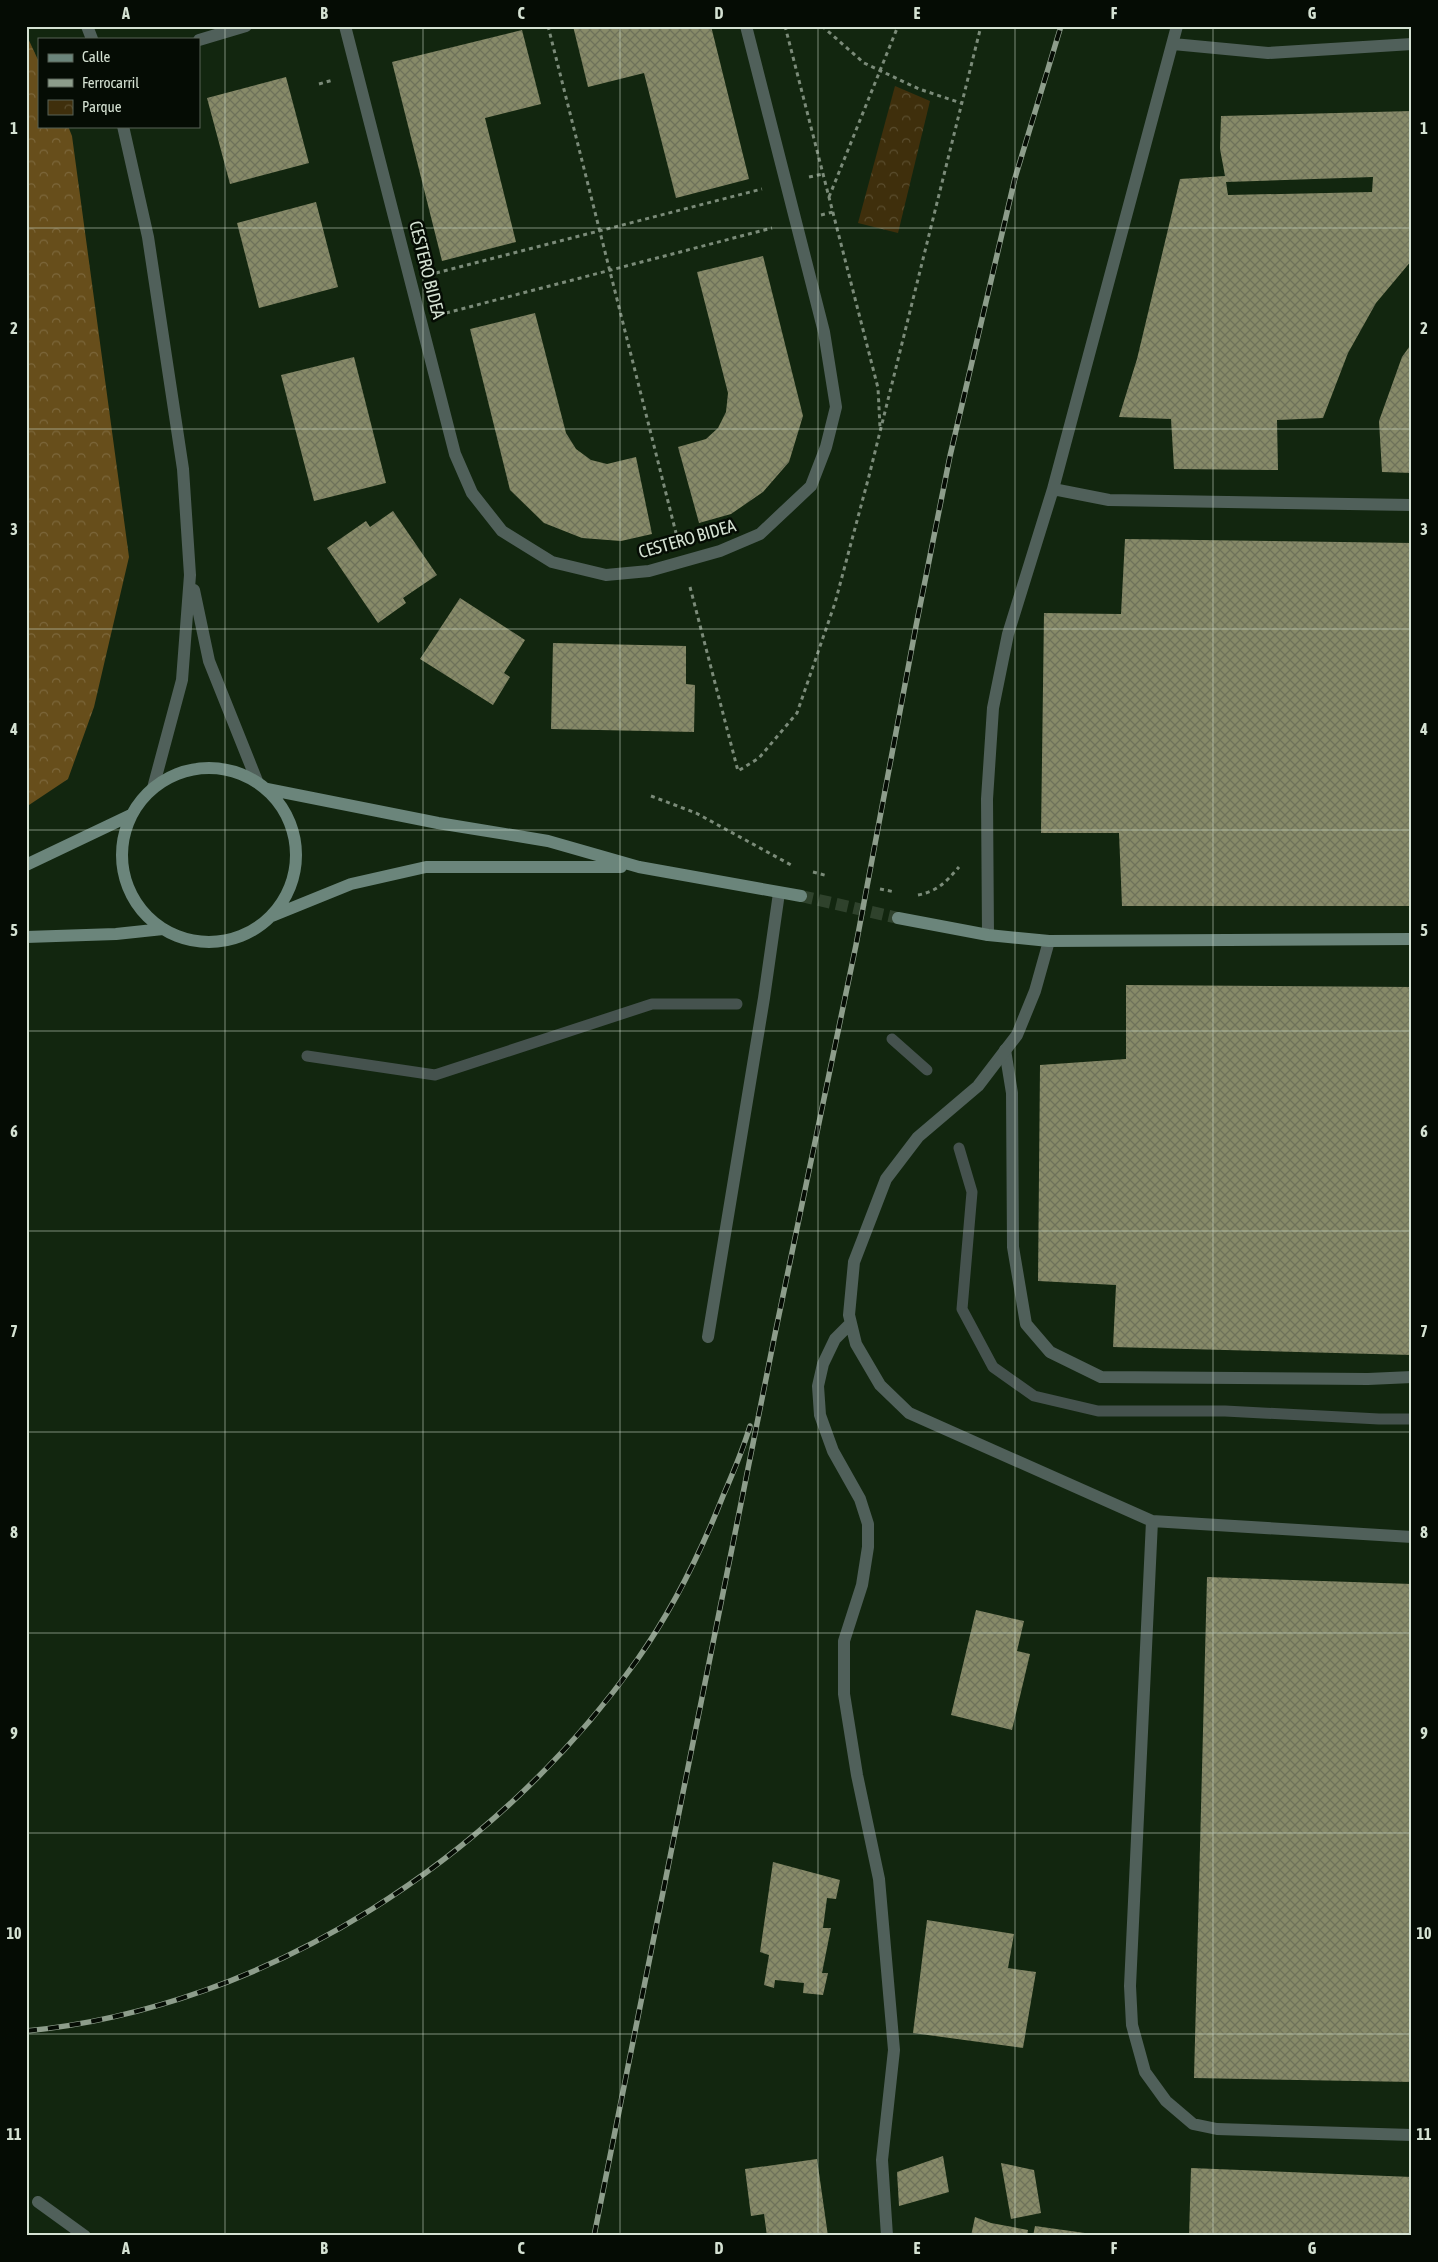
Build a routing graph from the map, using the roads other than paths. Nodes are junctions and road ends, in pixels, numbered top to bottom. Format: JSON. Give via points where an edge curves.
{"nodes":[{"id":1,"x":87,"y":26,"type":"edge"},
{"id":2,"x":246,"y":26,"type":"edge"},
{"id":3,"x":345,"y":26,"type":"edge"},
{"id":4,"x":746,"y":26,"type":"edge"},
{"id":5,"x":1177,"y":26,"type":"edge"},
{"id":6,"x":92,"y":38,"type":"edge"},
{"id":7,"x":200,"y":40,"type":"edge"},
{"id":8,"x":1173,"y":44,"type":"junction"},
{"id":9,"x":1412,"y":44,"type":"edge"},
{"id":10,"x":123,"y":128,"type":"edge"},
{"id":11,"x":1052,"y":489,"type":"junction"},
{"id":12,"x":1412,"y":505,"type":"edge"},
{"id":13,"x":190,"y":575,"type":"junction"},
{"id":14,"x":257,"y":782,"type":"junction"},
{"id":15,"x":153,"y":788,"type":"junction"},
{"id":16,"x":268,"y":789,"type":"junction"},
{"id":17,"x":131,"y":815,"type":"junction"},
{"id":18,"x":26,"y":865,"type":"edge"},
{"id":19,"x":639,"y":867,"type":"junction"},
{"id":20,"x":779,"y":893,"type":"junction"},
{"id":21,"x":801,"y":896,"type":"tunnel mouth"},
{"id":22,"x":272,"y":916,"type":"junction"},
{"id":23,"x":898,"y":918,"type":"tunnel mouth"},
{"id":24,"x":163,"y":929,"type":"junction"},
{"id":25,"x":988,"y":935,"type":"junction"},
{"id":26,"x":26,"y":937,"type":"edge"},
{"id":27,"x":1412,"y":939,"type":"edge"},
{"id":28,"x":1049,"y":941,"type":"junction"},
{"id":29,"x":1005,"y":1050,"type":"junction"},
{"id":30,"x":851,"y":1323,"type":"junction"},
{"id":31,"x":708,"y":1336,"type":"dead end"},
{"id":32,"x":1412,"y":1378,"type":"edge"},
{"id":33,"x":1152,"y":1521,"type":"junction"},
{"id":34,"x":1412,"y":1537,"type":"edge"},
{"id":35,"x":1412,"y":2135,"type":"edge"},
{"id":36,"x":38,"y":2202,"type":"dead end"},
{"id":37,"x":85,"y":2236,"type":"edge"},
{"id":38,"x":887,"y":2236,"type":"edge"}],
"edges":[{"from":1,"to":6,"type":"street"},
{"from":2,"to":7,"type":"street"},
{"from":3,"to":4,"type":"street","name":"CESTERO BIDEA","via":[[455,454],[472,493],[502,531],[552,562],[606,575],[649,571],[720,551],[760,534],[811,486],[826,447],[836,407],[824,332]]},
{"from":5,"to":8,"type":"street"},
{"from":8,"to":9,"type":"street","via":[[1268,53]]},
{"from":8,"to":11,"type":"street"},
{"from":10,"to":13,"type":"street","via":[[151,256],[183,469]]},
{"from":11,"to":12,"type":"street","via":[[1108,500]]},
{"from":11,"to":25,"type":"street","via":[[1008,634],[993,708],[987,799]]},
{"from":13,"to":14,"type":"street","via":[[209,661]]},
{"from":13,"to":15,"type":"street","via":[[182,680]]},
{"from":14,"to":15,"type":"street","via":[[232,770],[204,768],[177,773]]},
{"from":14,"to":16,"type":"street"},
{"from":15,"to":17,"type":"street"},
{"from":16,"to":19,"type":"street","via":[[548,841]]},
{"from":16,"to":22,"type":"street","via":[[285,811],[295,837],[296,866],[288,893]]},
{"from":17,"to":18,"type":"street"},
{"from":17,"to":24,"type":"street","via":[[123,839],[122,865],[129,890],[143,912]]},
{"from":19,"to":20,"type":"street"},
{"from":19,"to":22,"type":"street","via":[[426,867],[351,884]]},
{"from":20,"to":21,"type":"street"},
{"from":20,"to":31,"type":"street"},
{"from":22,"to":24,"type":"street","via":[[254,930],[232,940],[184,939]]},
{"from":23,"to":25,"type":"street"},
{"from":24,"to":26,"type":"street"},
{"from":25,"to":28,"type":"street"},
{"from":27,"to":28,"type":"street"},
{"from":28,"to":29,"type":"street","via":[[1035,990],[1016,1035]]},
{"from":29,"to":30,"type":"street","via":[[978,1086],[918,1137],[886,1179],[854,1262]]},
{"from":29,"to":32,"type":"street","via":[[1012,1093],[1013,1247],[1026,1324],[1050,1352],[1101,1377]]},
{"from":30,"to":33,"type":"street","via":[[856,1344],[880,1385],[909,1414]]},
{"from":30,"to":38,"type":"street","via":[[835,1338],[823,1364],[818,1386],[820,1415],[833,1451],[860,1499],[868,1524],[862,1585],[844,1641],[844,1694],[856,1775],[879,1879],[894,2050],[882,2160]]},
{"from":33,"to":34,"type":"street"},
{"from":33,"to":35,"type":"street","via":[[1130,1986],[1132,2025],[1145,2072],[1166,2101],[1193,2124],[1217,2129]]},
{"from":36,"to":37,"type":"street"}]}
